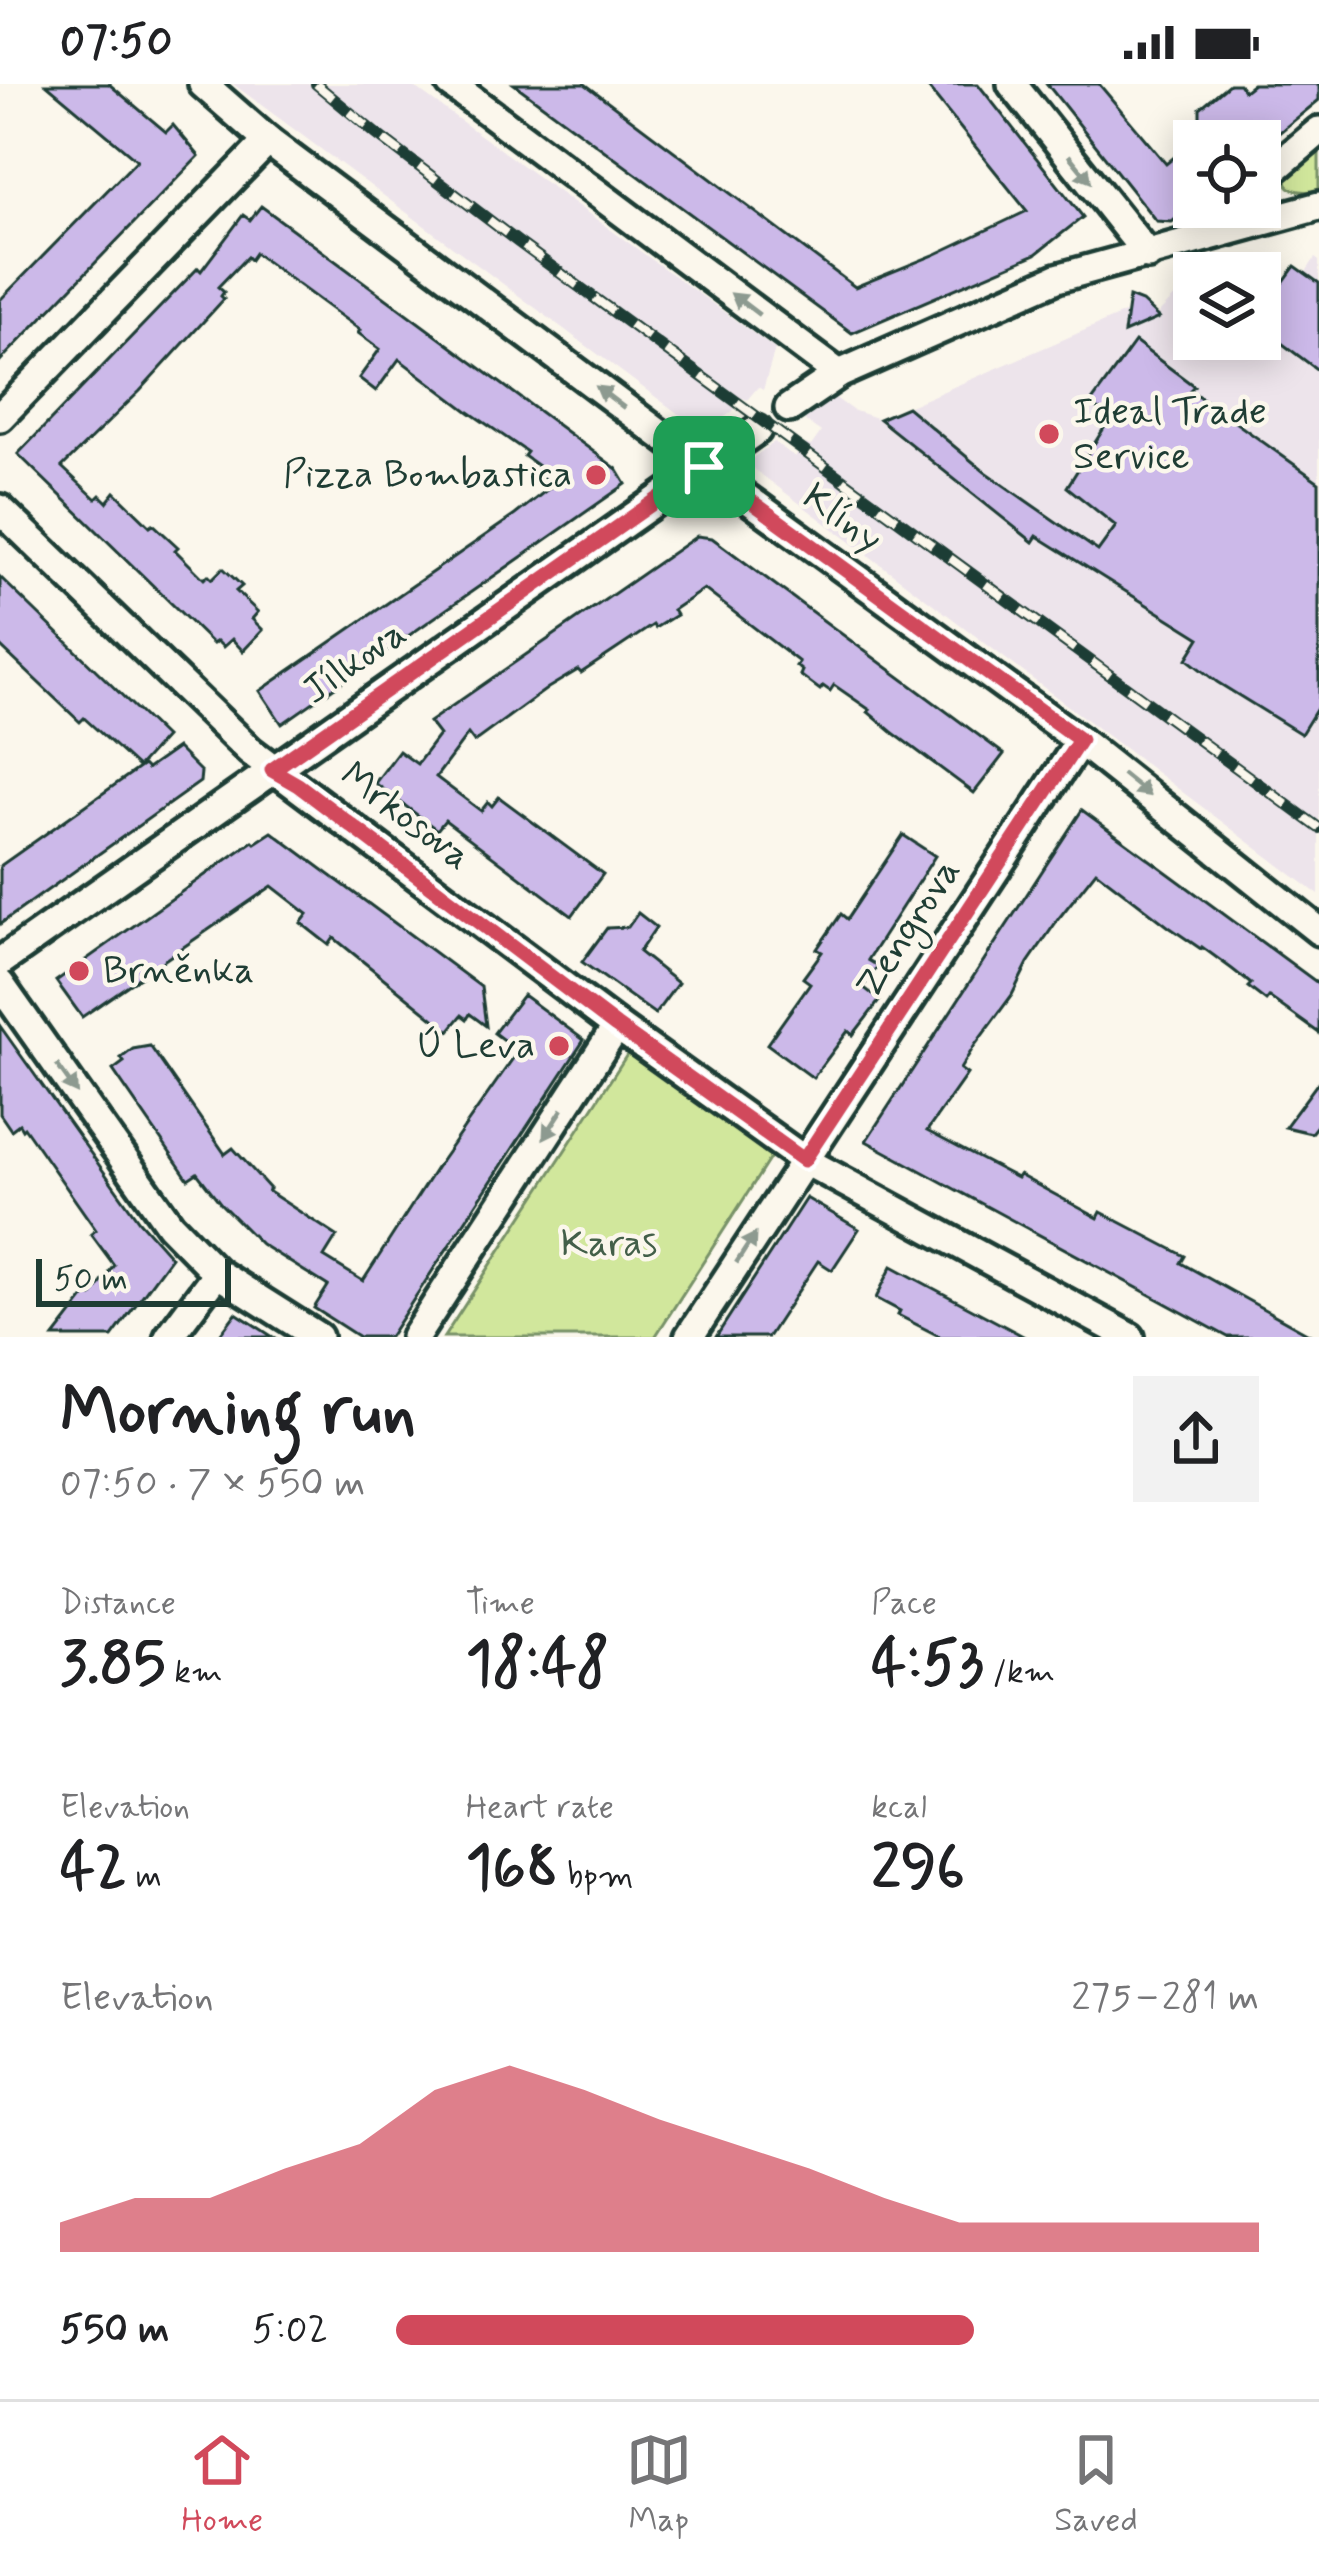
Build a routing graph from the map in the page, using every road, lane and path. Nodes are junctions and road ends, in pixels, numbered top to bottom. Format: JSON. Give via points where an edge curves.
{"nodes":[{"id":1,"x":203,"y":84,"type":"edge"},
{"id":2,"x":451,"y":84,"type":"edge"},
{"id":3,"x":1012,"y":84,"type":"edge"},
{"id":4,"x":1319,"y":131,"type":"edge"},
{"id":5,"x":268,"y":141,"type":"junction"},
{"id":6,"x":1281,"y":163,"type":"edge"},
{"id":7,"x":1319,"y":206,"type":"edge"},
{"id":8,"x":1281,"y":212,"type":"edge"},
{"id":9,"x":1220,"y":228,"type":"edge"},
{"id":10,"x":1148,"y":255,"type":"junction"},
{"id":11,"x":839,"y":374,"type":"junction"},
{"id":12,"x":789,"y":408,"type":"dead end"},
{"id":13,"x":0,"y":417,"type":"edge"},
{"id":14,"x":757,"y":430,"type":"dead end"},
{"id":15,"x":704,"y":467,"type":"junction"},
{"id":16,"x":0,"y":509,"type":"edge"},
{"id":17,"x":1080,"y":740,"type":"junction"},
{"id":18,"x":272,"y":770,"type":"junction"},
{"id":19,"x":1319,"y":931,"type":"edge"},
{"id":20,"x":0,"y":962,"type":"edge"},
{"id":21,"x":0,"y":984,"type":"edge"},
{"id":22,"x":616,"y":1026,"type":"junction"},
{"id":23,"x":804,"y":1160,"type":"junction"},
{"id":24,"x":217,"y":1273,"type":"junction"},
{"id":25,"x":170,"y":1337,"type":"edge"},
{"id":26,"x":318,"y":1337,"type":"edge"},
{"id":27,"x":415,"y":1337,"type":"edge"},
{"id":28,"x":689,"y":1337,"type":"edge"},
{"id":29,"x":1130,"y":1337,"type":"edge"}],
"edges":[{"from":1,"to":5,"type":"street","name":"Klíny"},
{"from":11,"to":2,"type":"street","one_way":true},
{"from":3,"to":10,"type":"street","one_way":true},
{"from":4,"to":6,"type":"street"},
{"from":5,"to":13,"type":"street"},
{"from":15,"to":5,"type":"street","name":"Klíny","one_way":true},
{"from":7,"to":8,"type":"street"},
{"from":9,"to":10,"type":"street"},
{"from":10,"to":11,"type":"street","via":[[1058,278]]},
{"from":11,"to":12,"type":"street"},
{"from":14,"to":15,"type":"street","name":"Jílkova"},
{"from":15,"to":17,"type":"street","name":"Klíny"},
{"from":15,"to":18,"type":"street","name":"Jílkova"},
{"from":16,"to":18,"type":"street","name":"Mrkosova"},
{"from":17,"to":19,"type":"street","name":"Klíny","one_way":true},
{"from":17,"to":23,"type":"street","name":"Zengrova"},
{"from":18,"to":20,"type":"street","name":"Jílkova"},
{"from":18,"to":22,"type":"street","name":"Mrkosova"},
{"from":21,"to":24,"type":"street","one_way":true,"via":[[170,1225]]},
{"from":22,"to":23,"type":"street","name":"Mrkosova"},
{"from":22,"to":27,"type":"street","one_way":true},
{"from":28,"to":23,"type":"street","name":"Zengrova","one_way":true},
{"from":23,"to":29,"type":"street","name":"Mrkosova"},
{"from":24,"to":25,"type":"street"},
{"from":24,"to":26,"type":"street"}]}
